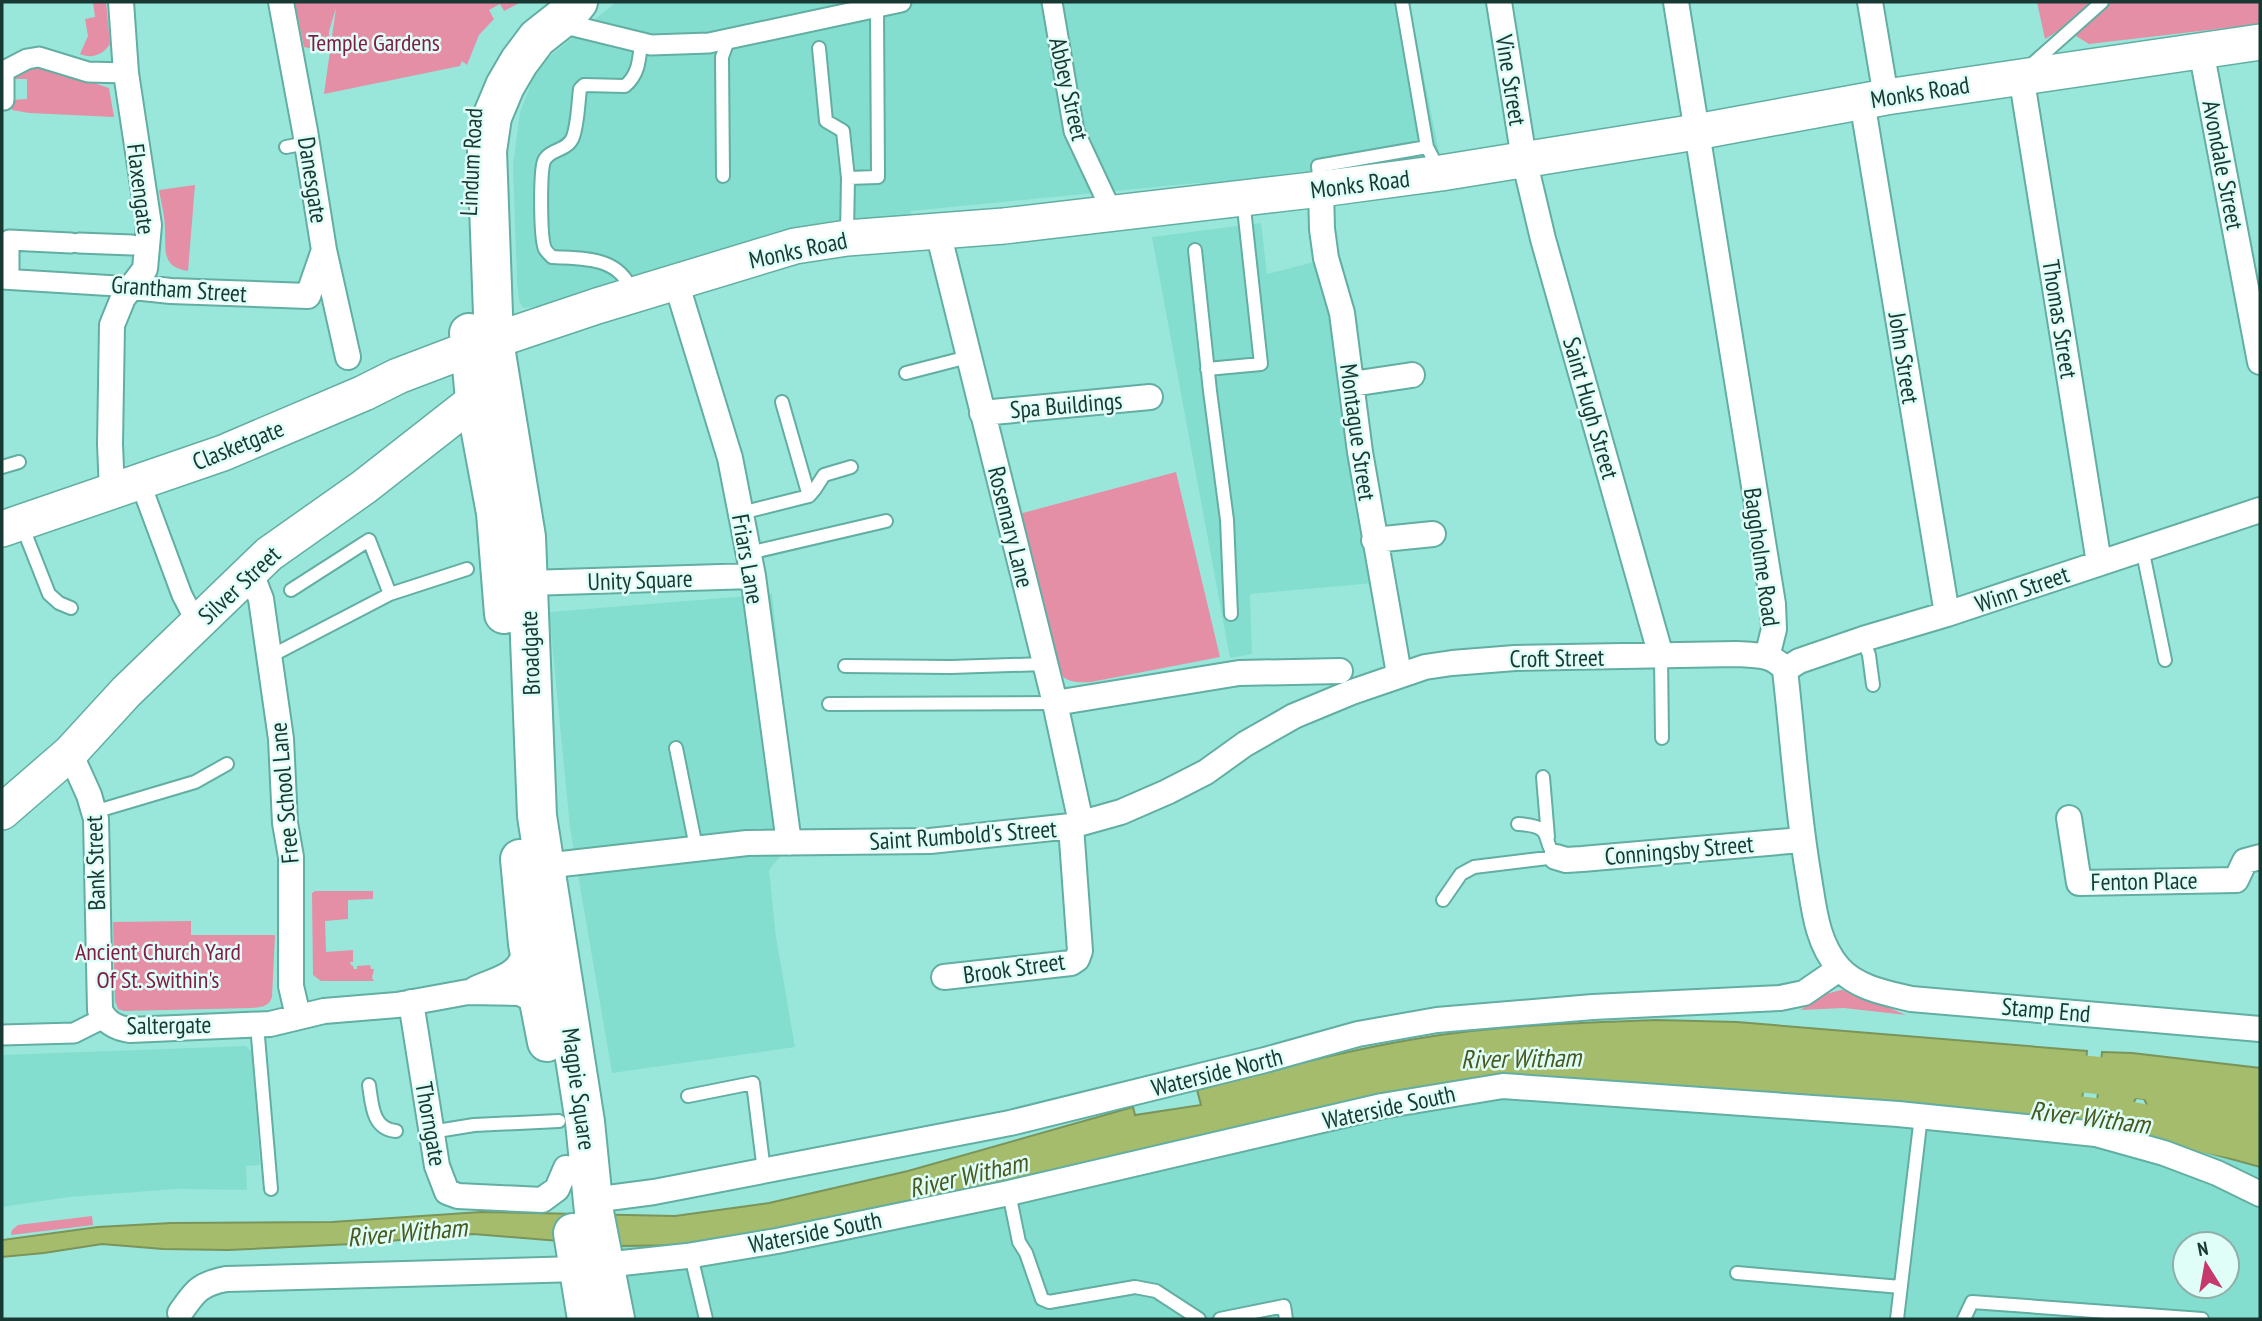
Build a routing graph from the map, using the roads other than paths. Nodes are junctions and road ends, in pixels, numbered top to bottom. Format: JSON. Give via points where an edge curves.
{"nodes":[{"id":1,"x":121,"y":2,"type":"edge"},
{"id":2,"x":281,"y":2,"type":"edge"},
{"id":3,"x":901,"y":2,"type":"edge"},
{"id":4,"x":1052,"y":2,"type":"edge"},
{"id":5,"x":1402,"y":2,"type":"edge"},
{"id":6,"x":1499,"y":2,"type":"edge"},
{"id":7,"x":1676,"y":2,"type":"edge"},
{"id":8,"x":1870,"y":2,"type":"edge"},
{"id":9,"x":2102,"y":2,"type":"edge"},
{"id":10,"x":877,"y":7,"type":"junction"},
{"id":11,"x":560,"y":9,"type":"edge"},
{"id":12,"x":729,"y":38,"type":"junction"},
{"id":13,"x":2260,"y":42,"type":"edge"},
{"id":14,"x":641,"y":43,"type":"junction"},
{"id":15,"x":819,"y":48,"type":"dead end"},
{"id":16,"x":2201,"y":50,"type":"junction"},
{"id":17,"x":3,"y":72,"type":"edge"},
{"id":18,"x":126,"y":73,"type":"junction"},
{"id":19,"x":2021,"y":75,"type":"junction"},
{"id":20,"x":1874,"y":99,"type":"junction"},
{"id":21,"x":4,"y":104,"type":"edge"},
{"id":22,"x":1696,"y":132,"type":"junction"},
{"id":23,"x":1524,"y":159,"type":"junction"},
{"id":24,"x":1434,"y":160,"type":"junction"},
{"id":25,"x":723,"y":176,"type":"dead end"},
{"id":26,"x":848,"y":178,"type":"junction"},
{"id":27,"x":1321,"y":190,"type":"junction"},
{"id":28,"x":1242,"y":198,"type":"junction"},
{"id":29,"x":1112,"y":212,"type":"junction"},
{"id":30,"x":938,"y":232,"type":"junction"},
{"id":31,"x":847,"y":238,"type":"junction"},
{"id":32,"x":124,"y":245,"type":"dead end"},
{"id":33,"x":324,"y":250,"type":"junction"},
{"id":34,"x":1195,"y":250,"type":"dead end"},
{"id":35,"x":6,"y":271,"type":"edge"},
{"id":36,"x":676,"y":282,"type":"junction"},
{"id":37,"x":133,"y":287,"type":"junction"},
{"id":38,"x":634,"y":294,"type":"junction"},
{"id":39,"x":481,"y":345,"type":"junction"},
{"id":40,"x":348,"y":357,"type":"dead end"},
{"id":41,"x":968,"y":357,"type":"junction"},
{"id":42,"x":2260,"y":362,"type":"edge"},
{"id":43,"x":1207,"y":369,"type":"junction"},
{"id":44,"x":906,"y":373,"type":"dead end"},
{"id":45,"x":1412,"y":375,"type":"dead end"},
{"id":46,"x":1352,"y":384,"type":"junction"},
{"id":47,"x":488,"y":395,"type":"junction"},
{"id":48,"x":1150,"y":397,"type":"dead end"},
{"id":49,"x":782,"y":402,"type":"dead end"},
{"id":50,"x":982,"y":413,"type":"junction"},
{"id":51,"x":19,"y":462,"type":"dead end"},
{"id":52,"x":2,"y":467,"type":"edge"},
{"id":53,"x":851,"y":467,"type":"dead end"},
{"id":54,"x":126,"y":487,"type":"junction"},
{"id":55,"x":808,"y":496,"type":"junction"},
{"id":56,"x":2260,"y":510,"type":"edge"},
{"id":57,"x":741,"y":513,"type":"junction"},
{"id":58,"x":886,"y":521,"type":"dead end"},
{"id":59,"x":7,"y":527,"type":"edge"},
{"id":60,"x":1433,"y":534,"type":"dead end"},
{"id":61,"x":1374,"y":541,"type":"junction"},
{"id":62,"x":2142,"y":548,"type":"junction"},
{"id":63,"x":2099,"y":563,"type":"junction"},
{"id":64,"x":751,"y":564,"type":"junction"},
{"id":65,"x":467,"y":569,"type":"dead end"},
{"id":66,"x":251,"y":573,"type":"junction"},
{"id":67,"x":528,"y":583,"type":"junction"},
{"id":68,"x":291,"y":590,"type":"dead end"},
{"id":69,"x":390,"y":594,"type":"junction"},
{"id":70,"x":71,"y":608,"type":"dead end"},
{"id":71,"x":1231,"y":614,"type":"dead end"},
{"id":72,"x":1947,"y":614,"type":"junction"},
{"id":73,"x":197,"y":624,"type":"junction"},
{"id":74,"x":1863,"y":639,"type":"junction"},
{"id":75,"x":1661,"y":656,"type":"junction"},
{"id":76,"x":269,"y":657,"type":"junction"},
{"id":77,"x":2165,"y":660,"type":"dead end"},
{"id":78,"x":1776,"y":663,"type":"junction"},
{"id":79,"x":1045,"y":664,"type":"junction"},
{"id":80,"x":845,"y":666,"type":"dead end"},
{"id":81,"x":1399,"y":674,"type":"junction"},
{"id":82,"x":1346,"y":681,"type":"junction"},
{"id":83,"x":1873,"y":685,"type":"dead end"},
{"id":84,"x":1055,"y":703,"type":"junction"},
{"id":85,"x":829,"y":704,"type":"dead end"},
{"id":86,"x":1662,"y":738,"type":"dead end"},
{"id":87,"x":676,"y":748,"type":"dead end"},
{"id":88,"x":70,"y":753,"type":"junction"},
{"id":89,"x":227,"y":764,"type":"dead end"},
{"id":90,"x":1543,"y":777,"type":"dead end"},
{"id":91,"x":2,"y":812,"type":"edge"},
{"id":92,"x":94,"y":812,"type":"junction"},
{"id":93,"x":2069,"y":818,"type":"dead end"},
{"id":94,"x":1518,"y":824,"type":"dead end"},
{"id":95,"x":1076,"y":825,"type":"junction"},
{"id":96,"x":1802,"y":839,"type":"junction"},
{"id":97,"x":789,"y":843,"type":"junction"},
{"id":98,"x":696,"y":847,"type":"junction"},
{"id":99,"x":1552,"y":847,"type":"junction"},
{"id":100,"x":2260,"y":857,"type":"edge"},
{"id":101,"x":544,"y":866,"type":"junction"},
{"id":102,"x":1443,"y":900,"type":"dead end"},
{"id":103,"x":1839,"y":969,"type":"junction"},
{"id":104,"x":541,"y":971,"type":"junction"},
{"id":105,"x":944,"y":977,"type":"dead end"},
{"id":106,"x":468,"y":992,"type":"junction"},
{"id":107,"x":411,"y":1002,"type":"junction"},
{"id":108,"x":299,"y":1016,"type":"junction"},
{"id":109,"x":104,"y":1018,"type":"junction"},
{"id":110,"x":257,"y":1025,"type":"junction"},
{"id":111,"x":2260,"y":1029,"type":"edge"},
{"id":112,"x":2,"y":1035,"type":"edge"},
{"id":113,"x":369,"y":1085,"type":"dead end"},
{"id":114,"x":688,"y":1096,"type":"dead end"},
{"id":115,"x":1921,"y":1116,"type":"junction"},
{"id":116,"x":559,"y":1121,"type":"junction"},
{"id":117,"x":426,"y":1129,"type":"junction"},
{"id":118,"x":396,"y":1131,"type":"dead end"},
{"id":119,"x":566,"y":1168,"type":"junction"},
{"id":120,"x":764,"y":1171,"type":"junction"},
{"id":121,"x":271,"y":1189,"type":"dead end"},
{"id":122,"x":1009,"y":1193,"type":"junction"},
{"id":123,"x":2260,"y":1194,"type":"edge"},
{"id":124,"x":588,"y":1236,"type":"junction"},
{"id":125,"x":691,"y":1256,"type":"junction"},
{"id":126,"x":1737,"y":1273,"type":"dead end"},
{"id":127,"x":1901,"y":1287,"type":"junction"},
{"id":128,"x":179,"y":1316,"type":"edge"},
{"id":129,"x":587,"y":1319,"type":"edge"},
{"id":130,"x":615,"y":1319,"type":"edge"},
{"id":131,"x":706,"y":1319,"type":"edge"},
{"id":132,"x":1199,"y":1319,"type":"edge"},
{"id":133,"x":1220,"y":1319,"type":"edge"},
{"id":134,"x":1286,"y":1319,"type":"edge"},
{"id":135,"x":1897,"y":1319,"type":"edge"},
{"id":136,"x":1964,"y":1319,"type":"edge"},
{"id":137,"x":2202,"y":1319,"type":"edge"}],
"edges":[{"from":1,"to":18,"type":"street","name":"Flaxengate"},
{"from":2,"to":33,"type":"street","name":"Danesgate","via":[[297,145]]},
{"from":3,"to":10,"type":"street"},
{"from":4,"to":29,"type":"street","name":"Abbey Street","via":[[1074,131]]},
{"from":5,"to":24,"type":"lane"},
{"from":6,"to":23,"type":"street","name":"Vine Street"},
{"from":7,"to":22,"type":"street","name":"Baggholme Road"},
{"from":8,"to":20,"type":"street","name":"John Street"},
{"from":9,"to":19,"type":"lane"},
{"from":10,"to":12,"type":"street"},
{"from":10,"to":26,"type":"lane","via":[[878,177]]},
{"from":11,"to":14,"type":"street"},
{"from":11,"to":39,"type":"main road","name":"Lindum Road","via":[[519,62],[492,117]]},
{"from":12,"to":14,"type":"street","via":[[651,46]]},
{"from":12,"to":25,"type":"lane","via":[[722,57]]},
{"from":13,"to":16,"type":"main road","name":"Monks Road"},
{"from":14,"to":38,"type":"lane","via":[[638,69],[625,86],[584,85],[580,89],[572,139],[549,155],[542,176],[545,250],[552,257],[594,258],[612,265],[629,281]]},
{"from":15,"to":26,"type":"lane","via":[[826,121],[843,131]]},
{"from":16,"to":19,"type":"main road","name":"Monks Road"},
{"from":16,"to":42,"type":"street","name":"Avondale Street"},
{"from":17,"to":18,"type":"street","via":[[39,57],[88,72]]},
{"from":17,"to":21,"type":"street"},
{"from":18,"to":37,"type":"street","name":"Flaxengate","via":[[132,160],[149,225],[145,269]]},
{"from":19,"to":20,"type":"main road","name":"Monks Road"},
{"from":19,"to":63,"type":"street","name":"Thomas Street"},
{"from":20,"to":22,"type":"main road","name":"Monks Road"},
{"from":20,"to":72,"type":"street","name":"John Street"},
{"from":22,"to":23,"type":"main road","name":"Monks Road"},
{"from":22,"to":78,"type":"street","name":"Baggholme Road","via":[[1773,604]]},
{"from":23,"to":24,"type":"main road","name":"Monks Road"},
{"from":23,"to":75,"type":"street","name":"Saint Hugh Street"},
{"from":24,"to":27,"type":"main road","name":"Monks Road"},
{"from":26,"to":31,"type":"lane"},
{"from":27,"to":28,"type":"main road","name":"Monks Road"},
{"from":27,"to":46,"type":"street","name":"Montague Street","via":[[1326,258],[1342,313]]},
{"from":28,"to":29,"type":"main road","name":"Monks Road"},
{"from":28,"to":43,"type":"lane","via":[[1261,364]]},
{"from":29,"to":30,"type":"main road","name":"Monks Road"},
{"from":30,"to":31,"type":"main road","name":"Monks Road"},
{"from":30,"to":41,"type":"street","name":"Rosemary Lane"},
{"from":31,"to":36,"type":"main road","name":"Monks Road","via":[[794,246]]},
{"from":32,"to":35,"type":"street","via":[[9,240]]},
{"from":33,"to":37,"type":"street","name":"Grantham Street","via":[[307,296]]},
{"from":33,"to":40,"type":"street","name":"Danesgate"},
{"from":34,"to":43,"type":"lane"},
{"from":35,"to":37,"type":"street","name":"Grantham Street"},
{"from":36,"to":38,"type":"main road","name":"Monks Road"},
{"from":36,"to":57,"type":"street","name":"Friars Lane","via":[[730,458]]},
{"from":37,"to":54,"type":"street","name":"Flaxengate","via":[[123,298],[113,325],[110,444]]},
{"from":38,"to":39,"type":"main road","name":"Monks Road"},
{"from":39,"to":47,"type":"main road","name":"Broadgate"},
{"from":39,"to":54,"type":"main road","name":"Clasketgate","via":[[223,453]]},
{"from":41,"to":44,"type":"lane"},
{"from":41,"to":50,"type":"street","name":"Rosemary Lane"},
{"from":43,"to":71,"type":"lane","via":[[1227,520]]},
{"from":45,"to":46,"type":"street"},
{"from":46,"to":61,"type":"street","name":"Montague Street"},
{"from":47,"to":66,"type":"main road","name":"Silver Street","via":[[270,554]]},
{"from":47,"to":67,"type":"main road","name":"Broadgate","via":[[526,537]]},
{"from":47,"to":104,"type":"main road","name":"Broadgate","via":[[521,872]]},
{"from":48,"to":50,"type":"street","name":"Spa Buildings"},
{"from":49,"to":55,"type":"lane"},
{"from":50,"to":79,"type":"street","name":"Rosemary Lane"},
{"from":51,"to":52,"type":"lane"},
{"from":53,"to":55,"type":"lane","via":[[824,475]]},
{"from":54,"to":59,"type":"main road","name":"Clasketgate"},
{"from":54,"to":73,"type":"street","name":"Flaxengate"},
{"from":55,"to":57,"type":"lane"},
{"from":56,"to":62,"type":"street","name":"Winn Street"},
{"from":57,"to":64,"type":"street","name":"Friars Lane"},
{"from":58,"to":64,"type":"lane"},
{"from":59,"to":70,"type":"lane","via":[[49,594]]},
{"from":60,"to":61,"type":"street"},
{"from":61,"to":81,"type":"street","name":"Montague Street"},
{"from":62,"to":63,"type":"street","name":"Winn Street"},
{"from":62,"to":77,"type":"lane"},
{"from":63,"to":72,"type":"street","name":"Winn Street"},
{"from":64,"to":67,"type":"street","name":"Unity Square"},
{"from":64,"to":97,"type":"street","name":"Friars Lane"},
{"from":65,"to":69,"type":"lane"},
{"from":66,"to":73,"type":"main road","name":"Silver Street"},
{"from":66,"to":76,"type":"street","name":"Free School Lane","via":[[261,599]]},
{"from":67,"to":101,"type":"main road","name":"Broadgate","via":[[536,792]]},
{"from":68,"to":69,"type":"lane","via":[[369,540]]},
{"from":69,"to":76,"type":"lane"},
{"from":72,"to":74,"type":"street","name":"Winn Street"},
{"from":73,"to":88,"type":"main road","name":"Silver Street"},
{"from":74,"to":78,"type":"street","name":"Winn Street","via":[[1799,661]]},
{"from":74,"to":83,"type":"lane"},
{"from":75,"to":78,"type":"street","name":"Croft Street","via":[[1736,654]]},
{"from":75,"to":81,"type":"street","name":"Croft Street","via":[[1515,658],[1451,663]]},
{"from":75,"to":86,"type":"lane"},
{"from":76,"to":108,"type":"street","name":"Free School Lane","via":[[276,756],[291,857],[291,986]]},
{"from":78,"to":96,"type":"street","name":"Baggholme Road"},
{"from":79,"to":80,"type":"lane"},
{"from":79,"to":84,"type":"street","name":"Rosemary Lane"},
{"from":81,"to":82,"type":"street","name":"Croft Street"},
{"from":82,"to":84,"type":"street","name":"Croft Street","via":[[1239,673]]},
{"from":82,"to":95,"type":"street","name":"Saint Rumbold's Street","via":[[1206,772],[1121,812]]},
{"from":84,"to":85,"type":"lane"},
{"from":84,"to":95,"type":"street","name":"Rosemary Lane"},
{"from":87,"to":98,"type":"lane"},
{"from":88,"to":91,"type":"main road","name":"Silver Street"},
{"from":88,"to":92,"type":"street","name":"Bank Street"},
{"from":89,"to":92,"type":"lane","via":[[195,782]]},
{"from":90,"to":99,"type":"lane"},
{"from":92,"to":109,"type":"street","name":"Bank Street","via":[[98,1000]]},
{"from":93,"to":100,"type":"street","name":"Fenton Place","via":[[2079,883],[2236,880],[2245,861]]},
{"from":94,"to":99,"type":"lane","via":[[1535,826]]},
{"from":95,"to":97,"type":"street","name":"Saint Rumbold's Street","via":[[930,841]]},
{"from":95,"to":105,"type":"street","name":"Brook Street","via":[[1077,959]]},
{"from":96,"to":99,"type":"street","name":"Conningsby Street","via":[[1582,859]]},
{"from":96,"to":103,"type":"street","name":"Baggholme Road","via":[[1818,928]]},
{"from":97,"to":98,"type":"street","name":"Saint Rumbold's Street"},
{"from":98,"to":101,"type":"street","name":"Saint Rumbold's Street"},
{"from":99,"to":102,"type":"lane","via":[[1474,867],[1461,874]]},
{"from":101,"to":104,"type":"main road","name":"Broadgate"},
{"from":103,"to":111,"type":"street","name":"Stamp End","via":[[1875,991],[1911,999]]},
{"from":103,"to":120,"type":"street","name":"Waterside North","via":[[1804,993],[1780,998],[1437,1020],[1358,1034],[1010,1123]]},
{"from":104,"to":106,"type":"street","via":[[520,993]]},
{"from":104,"to":106,"type":"street","via":[[524,961],[518,969]]},
{"from":104,"to":116,"type":"main road","name":"Magpie Square"},
{"from":104,"to":124,"type":"main road","name":"Magpie Square","via":[[585,1122]]},
{"from":106,"to":107,"type":"street","name":"Saltergate"},
{"from":107,"to":108,"type":"street","name":"Saltergate"},
{"from":107,"to":117,"type":"street","name":"Thorngate"},
{"from":108,"to":110,"type":"street","name":"Saltergate"},
{"from":109,"to":110,"type":"street","name":"Saltergate","via":[[130,1030]]},
{"from":109,"to":112,"type":"street","name":"Saltergate","via":[[74,1033]]},
{"from":110,"to":121,"type":"lane"},
{"from":113,"to":118,"type":"lane","via":[[377,1121]]},
{"from":114,"to":120,"type":"lane","via":[[753,1083]]},
{"from":115,"to":122,"type":"street","name":"Waterside South","via":[[1503,1086],[1382,1107]]},
{"from":115,"to":123,"type":"street","name":"Waterside South","via":[[2096,1134],[2164,1153]]},
{"from":115,"to":127,"type":"lane"},
{"from":116,"to":117,"type":"lane"},
{"from":116,"to":119,"type":"main road","name":"Magpie Square"},
{"from":117,"to":119,"type":"street","name":"Thorngate","via":[[447,1192],[458,1196],[542,1199],[557,1189]]},
{"from":119,"to":124,"type":"main road","name":"Magpie Square"},
{"from":120,"to":124,"type":"street","name":"Waterside North"},
{"from":122,"to":125,"type":"street","name":"Waterside South"},
{"from":122,"to":132,"type":"lane","via":[[1019,1242],[1042,1299],[1049,1302],[1135,1287],[1156,1291]]},
{"from":124,"to":125,"type":"street","name":"Waterside South"},
{"from":124,"to":128,"type":"street","name":"Waterside South","via":[[226,1279],[196,1290]]},
{"from":124,"to":129,"type":"main road"},
{"from":124,"to":130,"type":"main road"},
{"from":125,"to":131,"type":"lane"},
{"from":126,"to":127,"type":"lane"},
{"from":127,"to":135,"type":"lane"},
{"from":133,"to":134,"type":"lane","via":[[1284,1306]]},
{"from":136,"to":137,"type":"lane","via":[[1972,1302]]}]}
